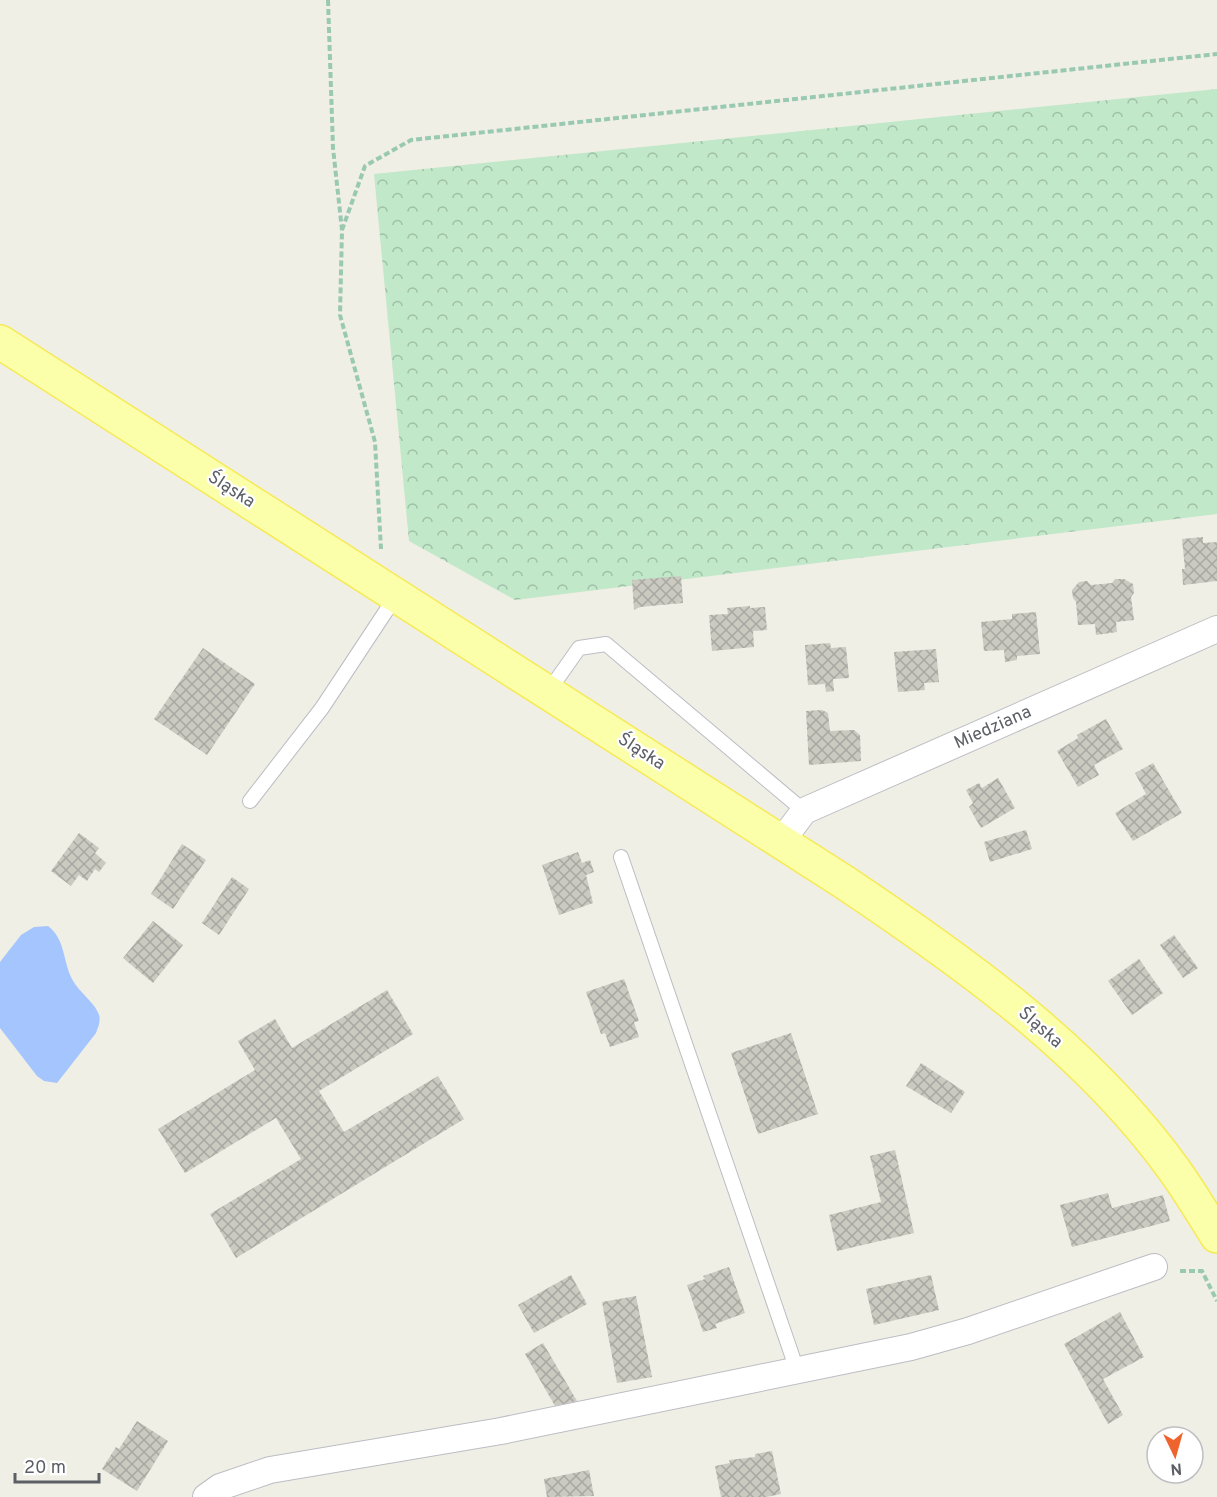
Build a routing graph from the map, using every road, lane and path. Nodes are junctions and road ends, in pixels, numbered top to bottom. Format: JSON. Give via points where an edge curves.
{"nodes":[{"id":1,"x":328,"y":0,"type":"edge"},
{"id":2,"x":1217,"y":54,"type":"edge"},
{"id":3,"x":342,"y":230,"type":"junction"},
{"id":4,"x":0,"y":342,"type":"edge"},
{"id":5,"x":384,"y":588,"type":"junction"},
{"id":6,"x":1217,"y":629,"type":"edge"},
{"id":7,"x":548,"y":692,"type":"junction"},
{"id":8,"x":250,"y":801,"type":"dead end"},
{"id":9,"x":804,"y":811,"type":"junction"},
{"id":10,"x":781,"y":843,"type":"junction"},
{"id":11,"x":621,"y":857,"type":"dead end"},
{"id":12,"x":1217,"y":1236,"type":"edge"},
{"id":13,"x":1154,"y":1268,"type":"joint"},
{"id":14,"x":1217,"y":1301,"type":"edge"},
{"id":15,"x":797,"y":1370,"type":"junction"},
{"id":16,"x":206,"y":1497,"type":"edge"}],
"edges":[{"from":1,"to":3,"type":"path","via":[[333,148]]},
{"from":2,"to":3,"type":"path","via":[[411,140],[365,166]]},
{"from":3,"to":5,"type":"path","via":[[340,315],[375,442]]},
{"from":4,"to":5,"type":"main road","name":"Śląska"},
{"from":5,"to":7,"type":"main road","name":"Śląska"},
{"from":5,"to":8,"type":"lane","via":[[322,708]]},
{"from":6,"to":9,"type":"street","name":"Miedziana"},
{"from":7,"to":9,"type":"lane","via":[[579,648],[606,644]]},
{"from":7,"to":10,"type":"main road","name":"Śląska"},
{"from":9,"to":10,"type":"street"},
{"from":10,"to":12,"type":"main road","name":"Śląska","via":[[977,974],[1066,1050],[1155,1146]]},
{"from":11,"to":15,"type":"lane"},
{"from":13,"to":14,"type":"path","via":[[1202,1271]]},
{"from":13,"to":15,"type":"street","via":[[945,1338]]},
{"from":15,"to":16,"type":"street","via":[[501,1431],[270,1470],[220,1487]]}]}
